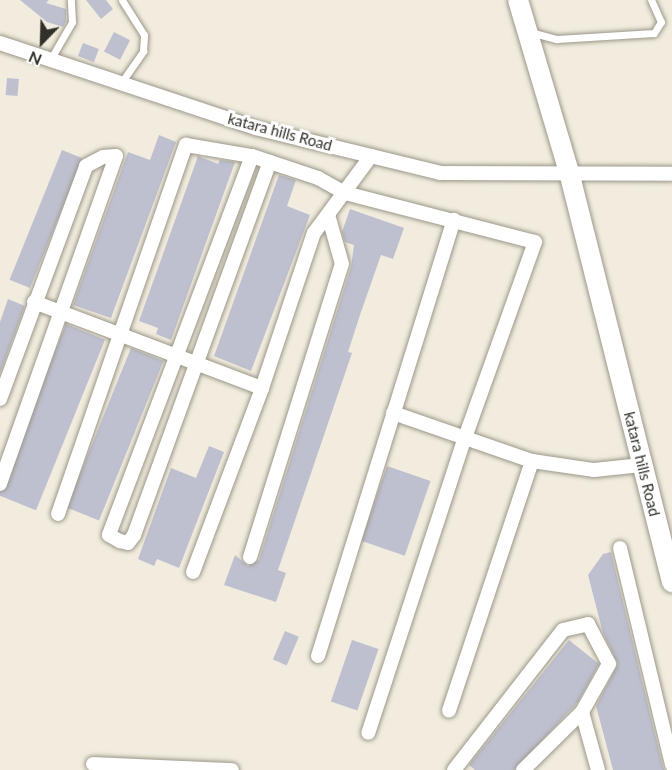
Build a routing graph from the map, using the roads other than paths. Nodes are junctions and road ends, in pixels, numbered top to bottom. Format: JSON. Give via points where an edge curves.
{"nodes":[{"id":1,"x":71,"y":0,"type":"edge"},
{"id":2,"x":122,"y":0,"type":"edge"},
{"id":3,"x":518,"y":0,"type":"edge"},
{"id":4,"x":651,"y":0,"type":"edge"},
{"id":5,"x":525,"y":31,"type":"junction"},
{"id":6,"x":0,"y":43,"type":"edge"},
{"id":7,"x":50,"y":60,"type":"junction"},
{"id":8,"x":120,"y":85,"type":"junction"},
{"id":9,"x":252,"y":156,"type":"junction"},
{"id":10,"x":371,"y":156,"type":"junction"},
{"id":11,"x":270,"y":162,"type":"junction"},
{"id":12,"x":569,"y":172,"type":"junction"},
{"id":13,"x":672,"y":174,"type":"edge"},
{"id":14,"x":345,"y":193,"type":"junction"},
{"id":15,"x":328,"y":215,"type":"junction"},
{"id":16,"x":454,"y":220,"type":"junction"},
{"id":17,"x":34,"y":302,"type":"junction"},
{"id":18,"x":61,"y":312,"type":"junction"},
{"id":19,"x":120,"y":334,"type":"junction"},
{"id":20,"x":179,"y":354,"type":"junction"},
{"id":21,"x":196,"y":361,"type":"junction"},
{"id":22,"x":262,"y":388,"type":"junction"},
{"id":23,"x":0,"y":399,"type":"edge"},
{"id":24,"x":393,"y":413,"type":"junction"},
{"id":25,"x":464,"y":440,"type":"junction"},
{"id":26,"x":532,"y":461,"type":"junction"},
{"id":27,"x":642,"y":465,"type":"junction"},
{"id":28,"x":0,"y":484,"type":"edge"},
{"id":29,"x":58,"y":514,"type":"dead end"},
{"id":30,"x":620,"y":548,"type":"dead end"},
{"id":31,"x":249,"y":557,"type":"dead end"},
{"id":32,"x":193,"y":572,"type":"dead end"},
{"id":33,"x":672,"y":582,"type":"edge"},
{"id":34,"x":318,"y":656,"type":"dead end"},
{"id":35,"x":448,"y":711,"type":"dead end"},
{"id":36,"x":582,"y":712,"type":"junction"},
{"id":37,"x":368,"y":732,"type":"dead end"},
{"id":38,"x":93,"y":764,"type":"dead end"},
{"id":39,"x":672,"y":765,"type":"edge"},
{"id":40,"x":203,"y":769,"type":"edge"},
{"id":41,"x":232,"y":770,"type":"edge"},
{"id":42,"x":454,"y":770,"type":"edge"},
{"id":43,"x":523,"y":770,"type":"edge"},
{"id":44,"x":598,"y":770,"type":"edge"}],
"edges":[{"from":1,"to":7,"type":"lane","via":[[72,22]]},
{"from":2,"to":8,"type":"lane","via":[[144,35],[143,51]]},
{"from":3,"to":5,"type":"main road","name":"katara hills Road"},
{"from":4,"to":5,"type":"lane","via":[[661,22],[654,33],[557,39]]},
{"from":5,"to":12,"type":"main road","name":"katara hills Road"},
{"from":6,"to":7,"type":"street","name":"katara hills Road"},
{"from":7,"to":8,"type":"street","name":"katara hills Road"},
{"from":8,"to":10,"type":"street","name":"katara hills Road","via":[[256,128]]},
{"from":9,"to":11,"type":"street"},
{"from":9,"to":19,"type":"street","via":[[186,145]]},
{"from":9,"to":20,"type":"street"},
{"from":10,"to":12,"type":"street","name":"katara hills Road","via":[[440,173]]},
{"from":10,"to":14,"type":"street"},
{"from":11,"to":14,"type":"street","via":[[318,178]]},
{"from":11,"to":21,"type":"street"},
{"from":12,"to":13,"type":"street","name":"katara hills Road"},
{"from":12,"to":27,"type":"main road","name":"katara hills Road"},
{"from":14,"to":15,"type":"street"},
{"from":14,"to":16,"type":"street"},
{"from":15,"to":22,"type":"street","via":[[314,233]]},
{"from":15,"to":31,"type":"street","via":[[342,264]]},
{"from":16,"to":24,"type":"street"},
{"from":16,"to":25,"type":"street","via":[[536,242]]},
{"from":17,"to":18,"type":"street"},
{"from":17,"to":18,"type":"street","via":[[86,166],[103,157],[116,156]]},
{"from":17,"to":23,"type":"street"},
{"from":18,"to":19,"type":"street"},
{"from":18,"to":28,"type":"street"},
{"from":19,"to":20,"type":"street"},
{"from":19,"to":29,"type":"street"},
{"from":20,"to":21,"type":"street"},
{"from":20,"to":21,"type":"street","via":[[109,535],[120,542],[128,543],[134,535]]},
{"from":21,"to":22,"type":"street"},
{"from":22,"to":32,"type":"street"},
{"from":24,"to":25,"type":"street"},
{"from":24,"to":34,"type":"street"},
{"from":25,"to":26,"type":"street"},
{"from":25,"to":37,"type":"street"},
{"from":26,"to":27,"type":"street","via":[[594,470]]},
{"from":26,"to":35,"type":"street"},
{"from":27,"to":33,"type":"main road","name":"katara hills Road"},
{"from":30,"to":39,"type":"street"},
{"from":36,"to":42,"type":"street","via":[[609,664],[588,624],[563,630]]},
{"from":36,"to":43,"type":"street"},
{"from":36,"to":44,"type":"street"},
{"from":38,"to":40,"type":"street"},
{"from":40,"to":41,"type":"street"}]}
